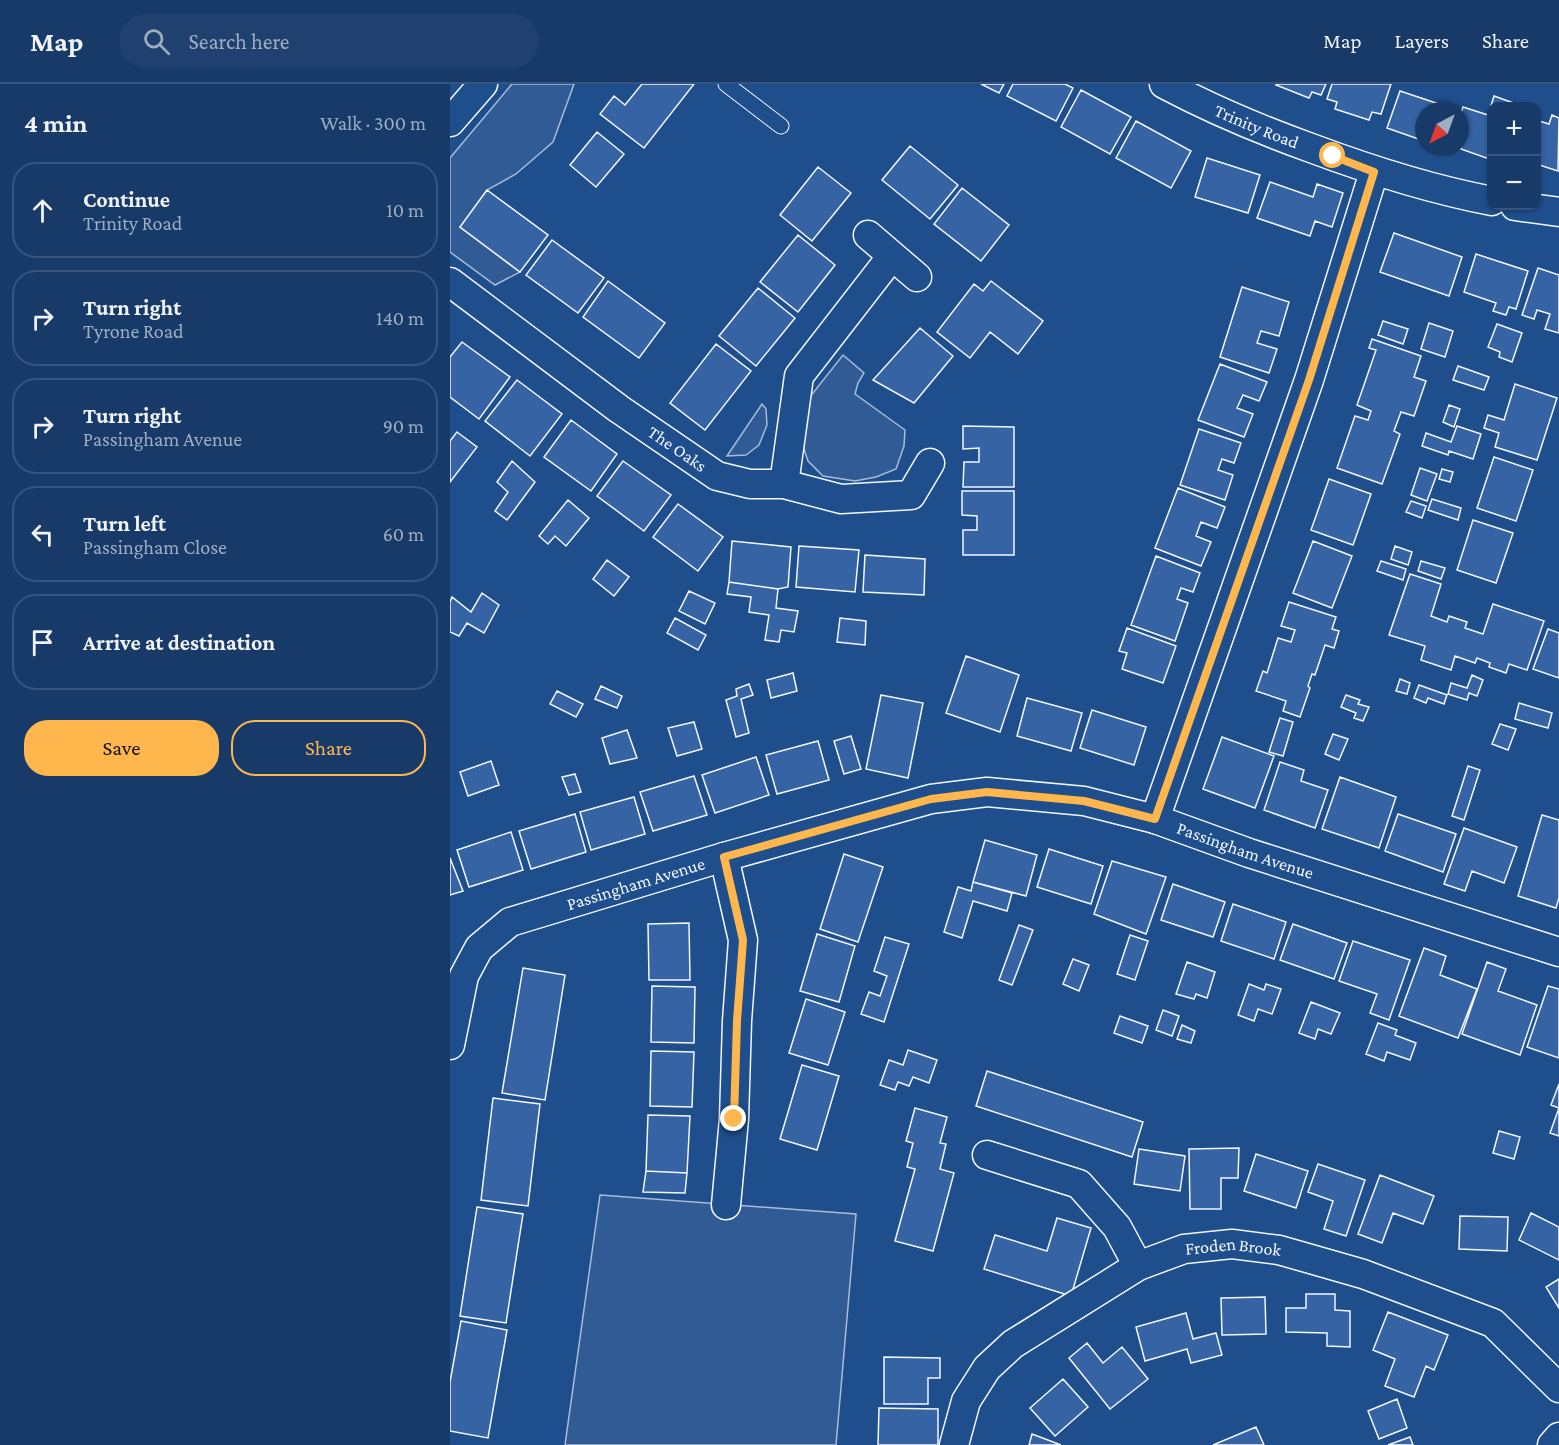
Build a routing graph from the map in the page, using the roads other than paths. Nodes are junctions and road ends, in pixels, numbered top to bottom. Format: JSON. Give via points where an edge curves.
{"nodes":[{"id":1,"x":483,"y":84,"type":"edge"},
{"id":2,"x":726,"y":84,"type":"edge"},
{"id":3,"x":1164,"y":84,"type":"edge"},
{"id":4,"x":450,"y":122,"type":"edge"},
{"id":5,"x":781,"y":126,"type":"dead end"},
{"id":6,"x":1374,"y":172,"type":"junction"},
{"id":7,"x":1487,"y":200,"type":"edge"},
{"id":8,"x":1541,"y":210,"type":"edge"},
{"id":9,"x":1559,"y":212,"type":"edge"},
{"id":10,"x":868,"y":235,"type":"dead end"},
{"id":11,"x":892,"y":256,"type":"junction"},
{"id":12,"x":917,"y":277,"type":"dead end"},
{"id":13,"x":450,"y":282,"type":"edge"},
{"id":14,"x":930,"y":463,"type":"dead end"},
{"id":15,"x":784,"y":484,"type":"junction"},
{"id":16,"x":1155,"y":819,"type":"junction"},
{"id":17,"x":724,"y":857,"type":"junction"},
{"id":18,"x":1559,"y":952,"type":"edge"},
{"id":19,"x":450,"y":1045,"type":"edge"},
{"id":20,"x":987,"y":1155,"type":"dead end"},
{"id":21,"x":726,"y":1205,"type":"dead end"},
{"id":22,"x":1138,"y":1266,"type":"junction"},
{"id":23,"x":1559,"y":1388,"type":"edge"},
{"id":24,"x":1559,"y":1437,"type":"edge"},
{"id":25,"x":954,"y":1445,"type":"edge"},
{"id":26,"x":1552,"y":1445,"type":"edge"}],
"edges":[{"from":1,"to":4,"type":"street"},
{"from":2,"to":5,"type":"lane"},
{"from":3,"to":6,"type":"street","name":"Trinity Road","via":[[1269,133]]},
{"from":6,"to":7,"type":"street","name":"Trinity Road"},
{"from":6,"to":16,"type":"street","via":[[1309,380]]},
{"from":8,"to":9,"type":"street"},
{"from":10,"to":11,"type":"street"},
{"from":11,"to":12,"type":"street"},
{"from":11,"to":15,"type":"street","via":[[799,376]]},
{"from":13,"to":15,"type":"street","name":"The Oaks","via":[[619,409],[717,476],[750,484]]},
{"from":14,"to":15,"type":"street","name":"The Oaks","via":[[911,495],[841,499]]},
{"from":16,"to":17,"type":"street","name":"Passingham Avenue","via":[[1084,801],[987,792],[931,799]]},
{"from":16,"to":18,"type":"street","name":"Passingham Avenue"},
{"from":17,"to":19,"type":"street","name":"Passingham Avenue","via":[[510,922],[479,948],[464,976]]},
{"from":17,"to":21,"type":"street","via":[[743,940]]},
{"from":20,"to":22,"type":"street","via":[[1079,1184],[1117,1227]]},
{"from":22,"to":23,"type":"street","name":"Froden Brook","via":[[1184,1249],[1232,1244],[1279,1250],[1364,1274],[1493,1323]]},
{"from":22,"to":25,"type":"street","name":"Froden Brook","via":[[1013,1344],[987,1368],[966,1401]]},
{"from":24,"to":26,"type":"street"}]}
